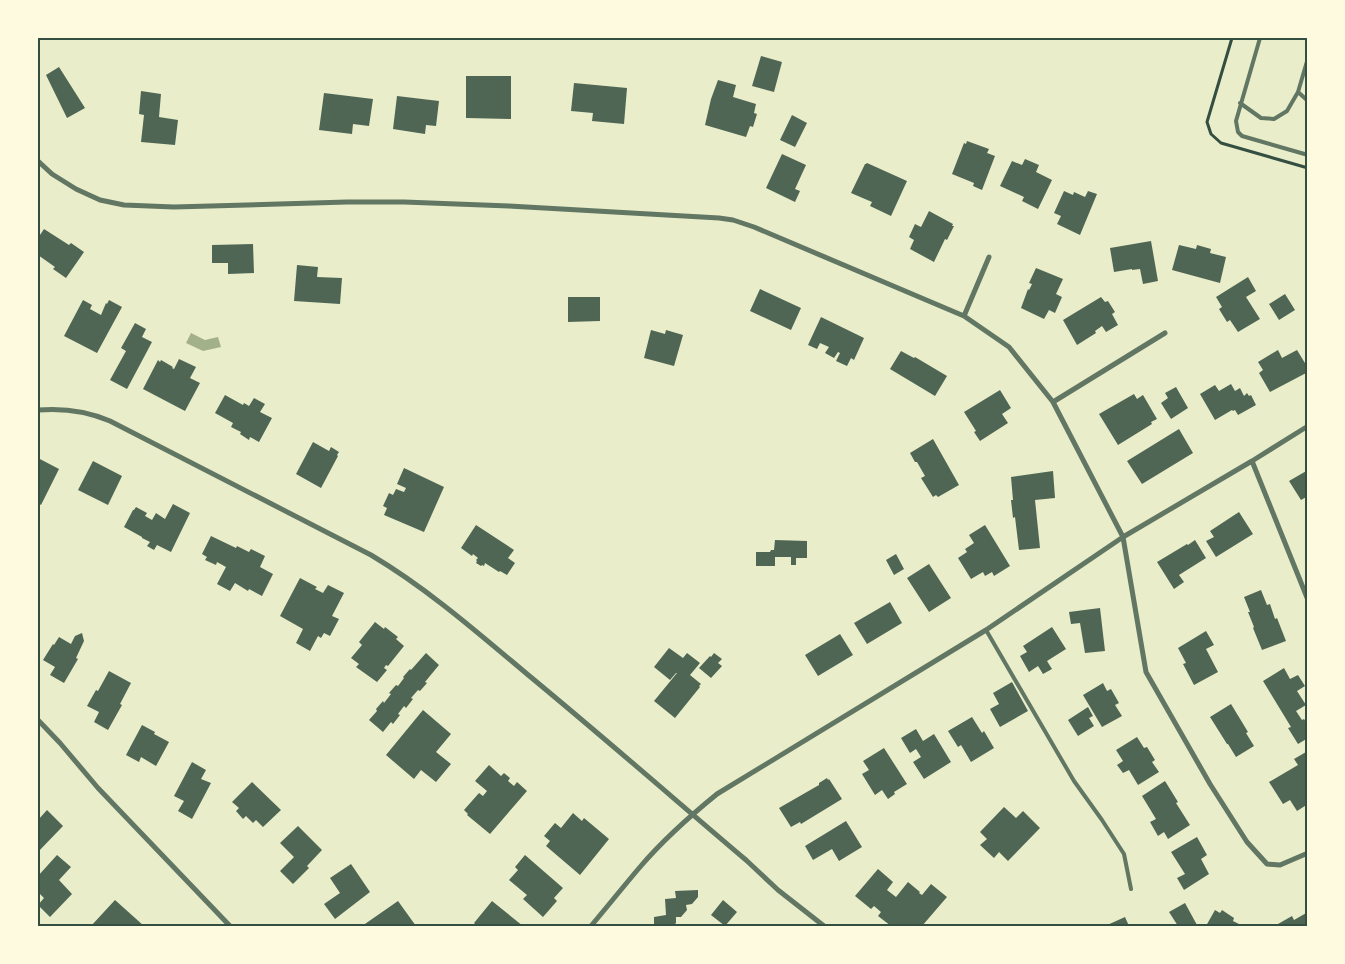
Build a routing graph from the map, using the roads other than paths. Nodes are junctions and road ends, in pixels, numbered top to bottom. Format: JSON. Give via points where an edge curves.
{"nodes":[{"id":1,"x":1260,"y":38,"type":"edge"},
{"id":2,"x":1308,"y":58,"type":"edge"},
{"id":3,"x":1298,"y":92,"type":"junction"},
{"id":4,"x":1308,"y":101,"type":"edge"},
{"id":5,"x":1240,"y":103,"type":"junction"},
{"id":6,"x":1308,"y":155,"type":"edge"},
{"id":7,"x":38,"y":161,"type":"edge"},
{"id":8,"x":989,"y":256,"type":"dead end"},
{"id":9,"x":964,"y":316,"type":"junction"},
{"id":10,"x":1165,"y":333,"type":"dead end"},
{"id":11,"x":1053,"y":402,"type":"junction"},
{"id":12,"x":38,"y":410,"type":"edge"},
{"id":13,"x":1308,"y":426,"type":"edge"},
{"id":14,"x":1252,"y":461,"type":"junction"},
{"id":15,"x":1123,"y":537,"type":"junction"},
{"id":16,"x":1308,"y":600,"type":"edge"},
{"id":17,"x":986,"y":630,"type":"junction"},
{"id":18,"x":38,"y":720,"type":"edge"},
{"id":19,"x":692,"y":814,"type":"junction"},
{"id":20,"x":1308,"y":854,"type":"edge"},
{"id":21,"x":1132,"y":890,"type":"dead end"},
{"id":22,"x":230,"y":926,"type":"edge"},
{"id":23,"x":591,"y":926,"type":"edge"},
{"id":24,"x":824,"y":926,"type":"edge"}],
"edges":[{"from":1,"to":5,"type":"lane"},
{"from":2,"to":3,"type":"lane"},
{"from":3,"to":4,"type":"lane"},
{"from":3,"to":5,"type":"lane","via":[[1287,111],[1274,118],[1261,118]]},
{"from":5,"to":6,"type":"lane","via":[[1236,121],[1242,136]]},
{"from":7,"to":9,"type":"street","via":[[76,189],[100,200],[124,205],[174,207],[404,202],[733,220]]},
{"from":8,"to":9,"type":"street"},
{"from":9,"to":11,"type":"street","via":[[1008,347]]},
{"from":10,"to":11,"type":"street"},
{"from":11,"to":15,"type":"street"},
{"from":12,"to":19,"type":"street","via":[[80,411],[110,421],[398,571],[544,687]]},
{"from":13,"to":14,"type":"street"},
{"from":14,"to":15,"type":"street"},
{"from":14,"to":16,"type":"street"},
{"from":15,"to":17,"type":"street"},
{"from":15,"to":20,"type":"street","via":[[1146,672],[1205,775],[1247,842],[1268,864],[1280,865]]},
{"from":17,"to":19,"type":"street","via":[[718,794]]},
{"from":17,"to":21,"type":"lane","via":[[1074,781],[1124,854]]},
{"from":18,"to":22,"type":"street"},
{"from":19,"to":23,"type":"street","via":[[640,866]]},
{"from":19,"to":24,"type":"street"}]}
